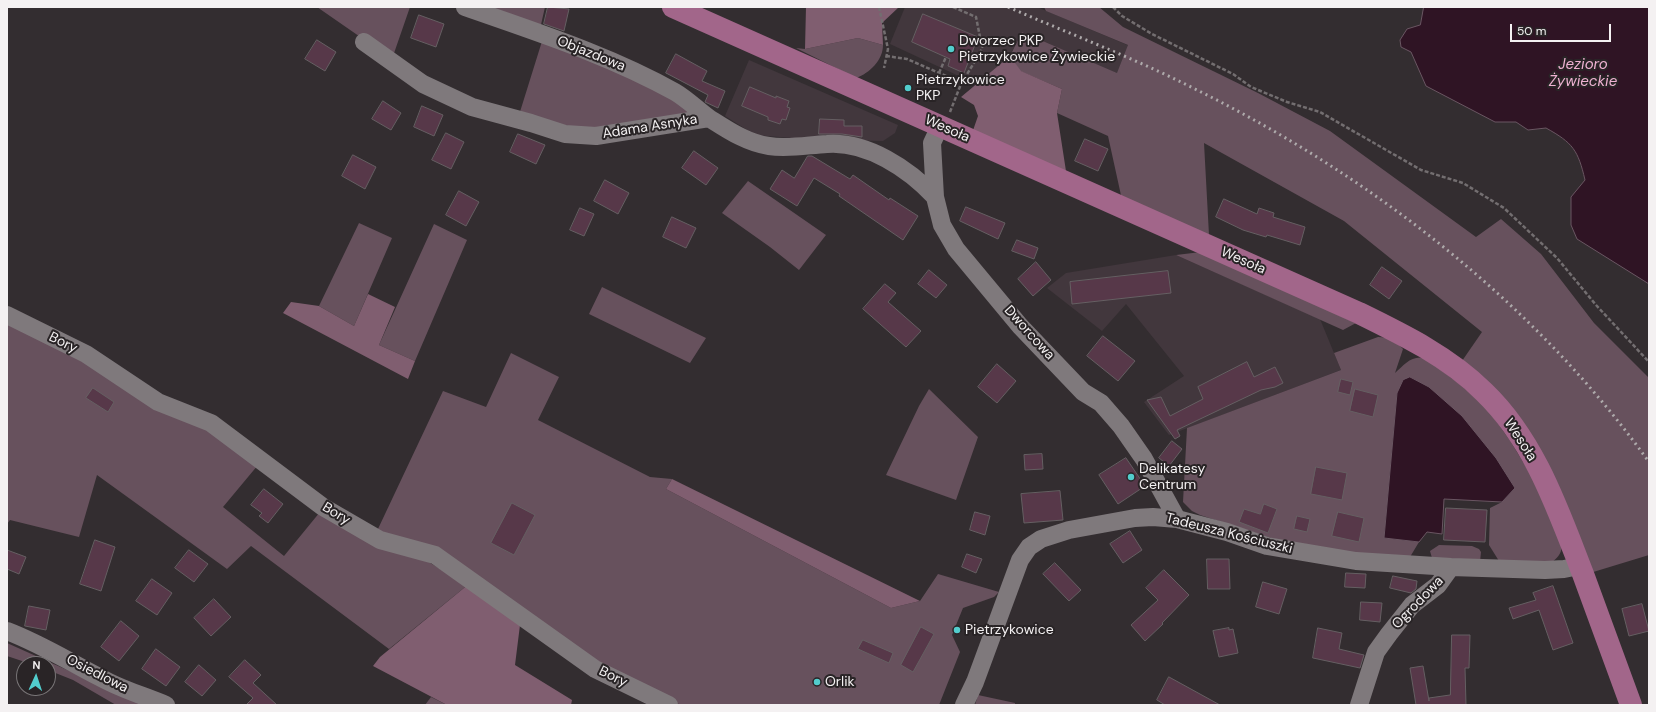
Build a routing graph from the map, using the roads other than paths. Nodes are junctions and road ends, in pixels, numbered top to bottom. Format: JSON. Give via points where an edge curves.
{"nodes":[{"id":1,"x":465,"y":7,"type":"edge"},
{"id":2,"x":672,"y":7,"type":"edge"},
{"id":3,"x":364,"y":42,"type":"dead end"},
{"id":4,"x":709,"y":118,"type":"junction"},
{"id":5,"x":945,"y":120,"type":"junction"},
{"id":6,"x":935,"y":197,"type":"junction"},
{"id":7,"x":7,"y":314,"type":"edge"},
{"id":8,"x":1177,"y":519,"type":"junction"},
{"id":9,"x":1579,"y":566,"type":"junction"},
{"id":10,"x":1452,"y":567,"type":"junction"},
{"id":11,"x":7,"y":631,"type":"edge"},
{"id":12,"x":166,"y":705,"type":"edge"},
{"id":13,"x":669,"y":705,"type":"edge"},
{"id":14,"x":964,"y":705,"type":"edge"},
{"id":15,"x":1359,"y":705,"type":"edge"},
{"id":16,"x":1631,"y":705,"type":"edge"}],
"edges":[{"from":1,"to":4,"type":"street","name":"Objazdowa","via":[[585,49],[625,67],[677,93]]},
{"from":2,"to":5,"type":"main road","name":"Wesoła"},
{"from":3,"to":4,"type":"street","name":"Adama Asnyka","via":[[423,84],[472,107],[565,134],[596,136]]},
{"from":4,"to":6,"type":"street","name":"Adama Asnyka","via":[[736,136],[769,146],[803,147],[829,144],[856,146],[879,154],[923,184]]},
{"from":5,"to":6,"type":"street","name":"Dworcowa","via":[[932,143]]},
{"from":5,"to":9,"type":"main road","name":"Wesoła","via":[[1359,313],[1441,358],[1484,392],[1511,423],[1546,482]]},
{"from":6,"to":8,"type":"street","name":"Dworcowa","via":[[942,225],[956,249],[1020,326],[1083,392],[1101,403],[1121,426],[1144,459]]},
{"from":7,"to":13,"type":"street","name":"Bory","via":[[86,354],[158,402],[211,423],[323,507],[380,540],[435,555],[595,669]]},
{"from":8,"to":10,"type":"street","name":"Tadeusza Kościuszki","via":[[1267,546],[1356,561]]},
{"from":8,"to":14,"type":"street","name":"Tadeusza Kościuszki","via":[[1135,518],[1069,530],[1041,538],[1029,547],[1020,560]]},
{"from":9,"to":10,"type":"street","name":"Tadeusza Kościuszki","via":[[1545,570]]},
{"from":9,"to":16,"type":"main road","name":"Wesoła"},
{"from":10,"to":15,"type":"street","name":"Ogrodowa","via":[[1438,585],[1412,605],[1376,652]]},
{"from":11,"to":12,"type":"street","name":"Osiedlowa","via":[[42,645],[110,683]]}]}
